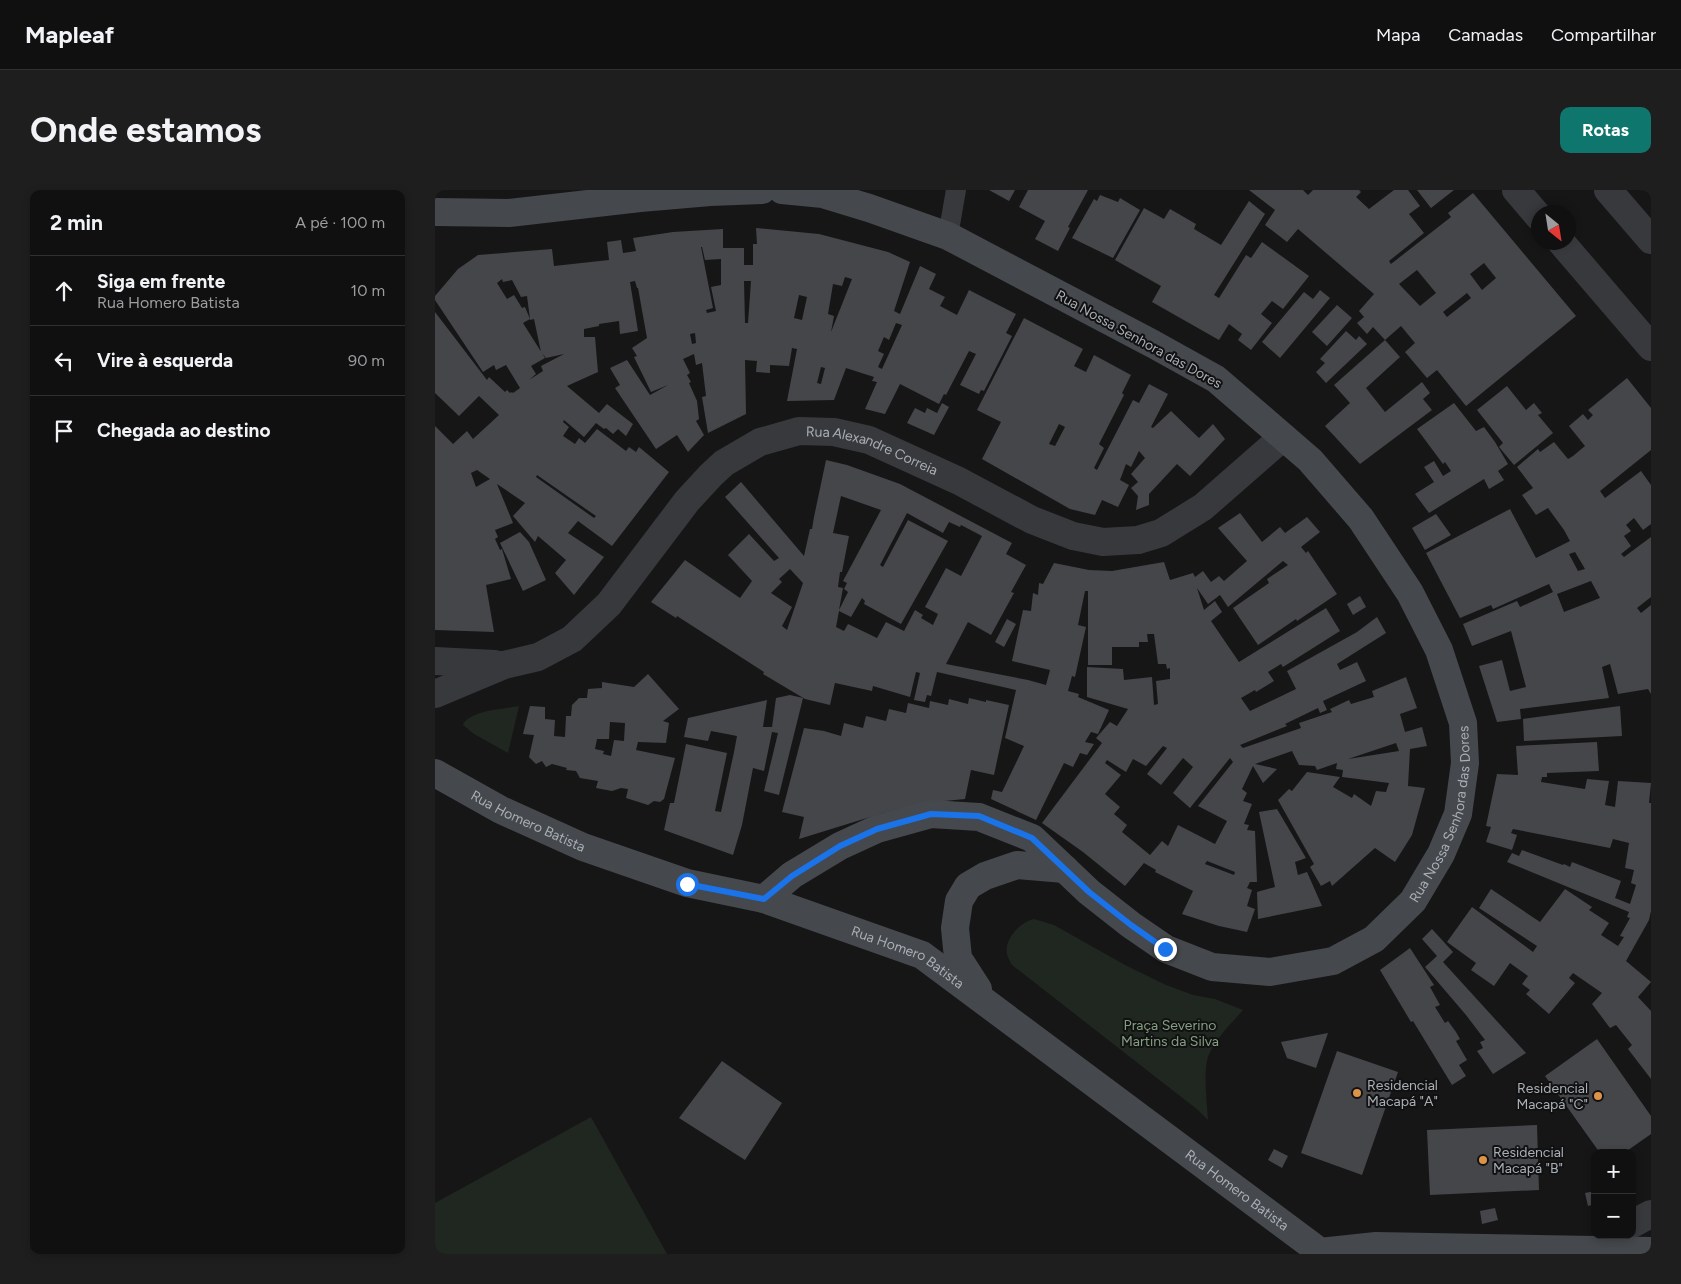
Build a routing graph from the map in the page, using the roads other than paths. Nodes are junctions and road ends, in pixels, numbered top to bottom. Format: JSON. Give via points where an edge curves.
{"nodes":[{"id":1,"x":762,"y":190,"type":"edge"},
{"id":2,"x":782,"y":190,"type":"edge"},
{"id":3,"x":956,"y":190,"type":"edge"},
{"id":4,"x":1516,"y":190,"type":"edge"},
{"id":5,"x":1608,"y":190,"type":"edge"},
{"id":6,"x":1531,"y":207,"type":"edge"},
{"id":7,"x":435,"y":212,"type":"edge"},
{"id":8,"x":948,"y":236,"type":"junction"},
{"id":9,"x":1651,"y":240,"type":"edge"},
{"id":10,"x":1568,"y":250,"type":"edge"},
{"id":11,"x":1651,"y":347,"type":"edge"},
{"id":12,"x":1283,"y":437,"type":"junction"},
{"id":13,"x":435,"y":661,"type":"edge"},
{"id":14,"x":504,"y":665,"type":"junction"},
{"id":15,"x":435,"y":694,"type":"edge"},
{"id":16,"x":435,"y":773,"type":"edge"},
{"id":17,"x":1065,"y":869,"type":"junction"},
{"id":18,"x":764,"y":899,"type":"junction"},
{"id":19,"x":987,"y":1003,"type":"junction"},
{"id":20,"x":1651,"y":1214,"type":"edge"},
{"id":21,"x":1636,"y":1222,"type":"edge"},
{"id":22,"x":1606,"y":1239,"type":"edge"},
{"id":23,"x":1651,"y":1251,"type":"edge"},
{"id":24,"x":1585,"y":1252,"type":"edge"},
{"id":25,"x":1321,"y":1253,"type":"edge"}],
"edges":[{"from":1,"to":7,"type":"street","via":[[649,197],[509,213]]},
{"from":2,"to":8,"type":"street","name":"Rua Nossa Senhora das Dores","via":[[823,194]]},
{"from":3,"to":8,"type":"lane"},
{"from":4,"to":6,"type":"street"},
{"from":5,"to":9,"type":"street"},
{"from":8,"to":12,"type":"street","name":"Rua Nossa Senhora das Dores","via":[[1216,379]]},
{"from":10,"to":11,"type":"street"},
{"from":12,"to":14,"type":"street","name":"Rua Alexandre Correia","via":[[1203,507],[1161,534],[1138,540],[1103,542],[1073,536],[1032,520],[869,440],[834,432],[799,431],[760,442],[724,463],[711,475],[687,501],[609,604],[572,639],[538,657]]},
{"from":12,"to":17,"type":"street","name":"Rua Nossa Senhora das Dores","via":[[1310,460],[1361,518],[1410,593],[1439,650],[1463,723],[1465,763],[1458,814],[1441,854],[1413,901],[1374,939],[1333,960],[1270,972],[1212,967],[1165,949],[1089,892]]},
{"from":13,"to":14,"type":"street","name":"Rua Alexandre Correia"},
{"from":14,"to":15,"type":"street","name":"Rua Alexandre Correia"},
{"from":16,"to":18,"type":"street","name":"Rua Homero Batista","via":[[501,810],[583,847],[687,884]]},
{"from":17,"to":18,"type":"street","name":"Rua Nossa Senhora das Dores","via":[[1032,838],[1023,834],[979,816],[931,814],[877,829],[840,846],[792,876]]},
{"from":17,"to":19,"type":"street","via":[[1017,865],[968,886],[959,901],[955,928],[959,958]]},
{"from":18,"to":19,"type":"street","name":"Rua Homero Batista","via":[[922,955]]},
{"from":19,"to":25,"type":"street","name":"Rua Homero Batista"},
{"from":20,"to":21,"type":"street"},
{"from":22,"to":24,"type":"street"},
{"from":23,"to":24,"type":"street"},
{"from":24,"to":25,"type":"street","via":[[1376,1246]]}]}
